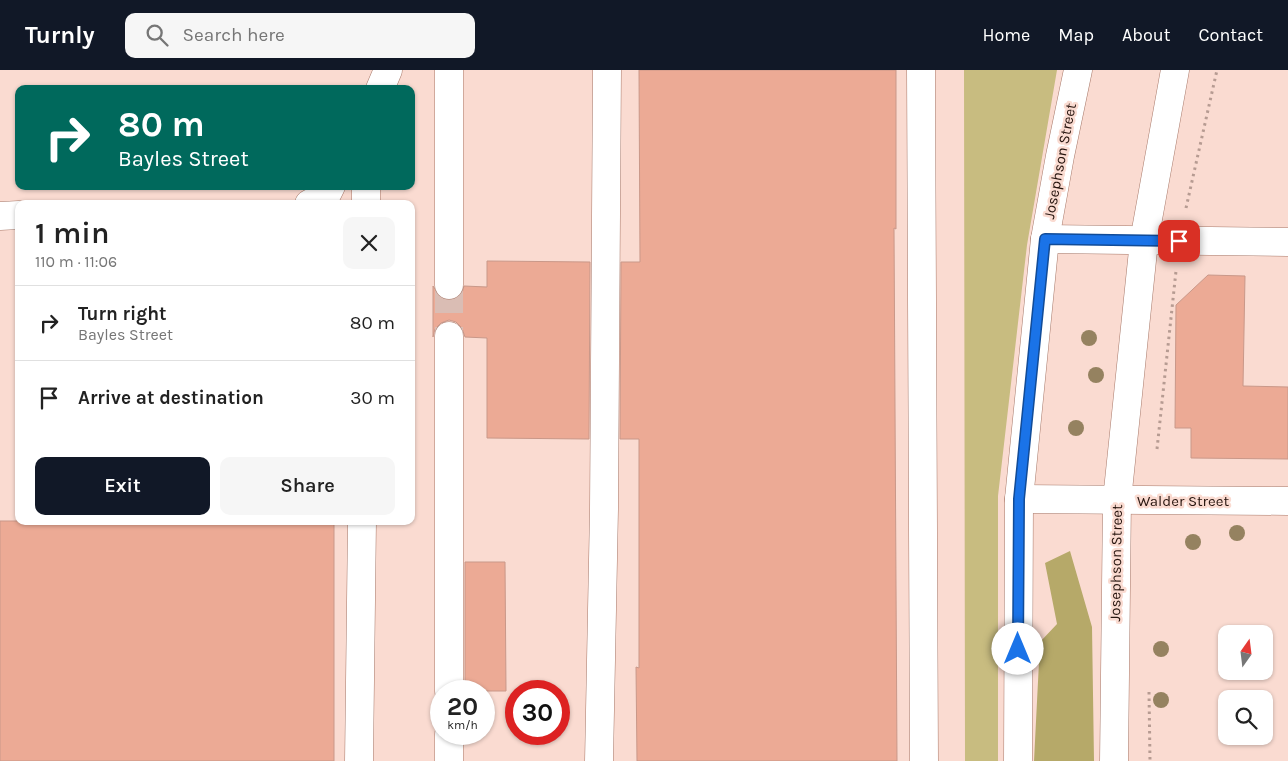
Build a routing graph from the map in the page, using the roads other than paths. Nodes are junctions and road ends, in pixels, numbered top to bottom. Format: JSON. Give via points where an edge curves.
{"nodes":[{"id":1,"x":388,"y":70,"type":"edge"},
{"id":2,"x":449,"y":70,"type":"edge"},
{"id":3,"x":607,"y":70,"type":"edge"},
{"id":4,"x":921,"y":70,"type":"edge"},
{"id":5,"x":1078,"y":70,"type":"edge"},
{"id":6,"x":1175,"y":70,"type":"edge"},
{"id":7,"x":382,"y":85,"type":"edge"},
{"id":8,"x":329,"y":190,"type":"edge"},
{"id":9,"x":316,"y":200,"type":"edge"},
{"id":10,"x":15,"y":215,"type":"edge"},
{"id":11,"x":0,"y":216,"type":"edge"},
{"id":12,"x":1045,"y":239,"type":"junction"},
{"id":13,"x":1144,"y":241,"type":"junction"},
{"id":14,"x":1288,"y":242,"type":"edge"},
{"id":15,"x":449,"y":285,"type":"tunnel mouth"},
{"id":16,"x":449,"y":336,"type":"tunnel mouth"},
{"id":17,"x":1019,"y":499,"type":"junction"},
{"id":18,"x":1117,"y":500,"type":"junction"},
{"id":19,"x":1288,"y":501,"type":"edge"},
{"id":20,"x":362,"y":525,"type":"edge"},
{"id":21,"x":449,"y":680,"type":"edge"},
{"id":22,"x":449,"y":745,"type":"edge"},
{"id":23,"x":359,"y":761,"type":"edge"},
{"id":24,"x":449,"y":761,"type":"edge"},
{"id":25,"x":599,"y":761,"type":"edge"},
{"id":26,"x":924,"y":761,"type":"edge"},
{"id":27,"x":1018,"y":761,"type":"edge"},
{"id":28,"x":1114,"y":761,"type":"edge"}],
"edges":[{"from":1,"to":7,"type":"street"},
{"from":2,"to":15,"type":"street"},
{"from":3,"to":25,"type":"street"},
{"from":4,"to":26,"type":"street"},
{"from":5,"to":12,"type":"street","name":"Josephson Street"},
{"from":6,"to":13,"type":"street","name":"Josephson Street"},
{"from":8,"to":9,"type":"street"},
{"from":10,"to":11,"type":"street"},
{"from":12,"to":13,"type":"street"},
{"from":12,"to":17,"type":"street","name":"Josephson Street"},
{"from":13,"to":14,"type":"street"},
{"from":13,"to":18,"type":"street","name":"Josephson Street"},
{"from":16,"to":21,"type":"street"},
{"from":17,"to":18,"type":"street","name":"Walder Street"},
{"from":17,"to":27,"type":"street","name":"Josephson Street"},
{"from":18,"to":19,"type":"street","name":"Walder Street"},
{"from":18,"to":28,"type":"street","name":"Josephson Street"},
{"from":20,"to":23,"type":"street"},
{"from":22,"to":24,"type":"street"}]}
